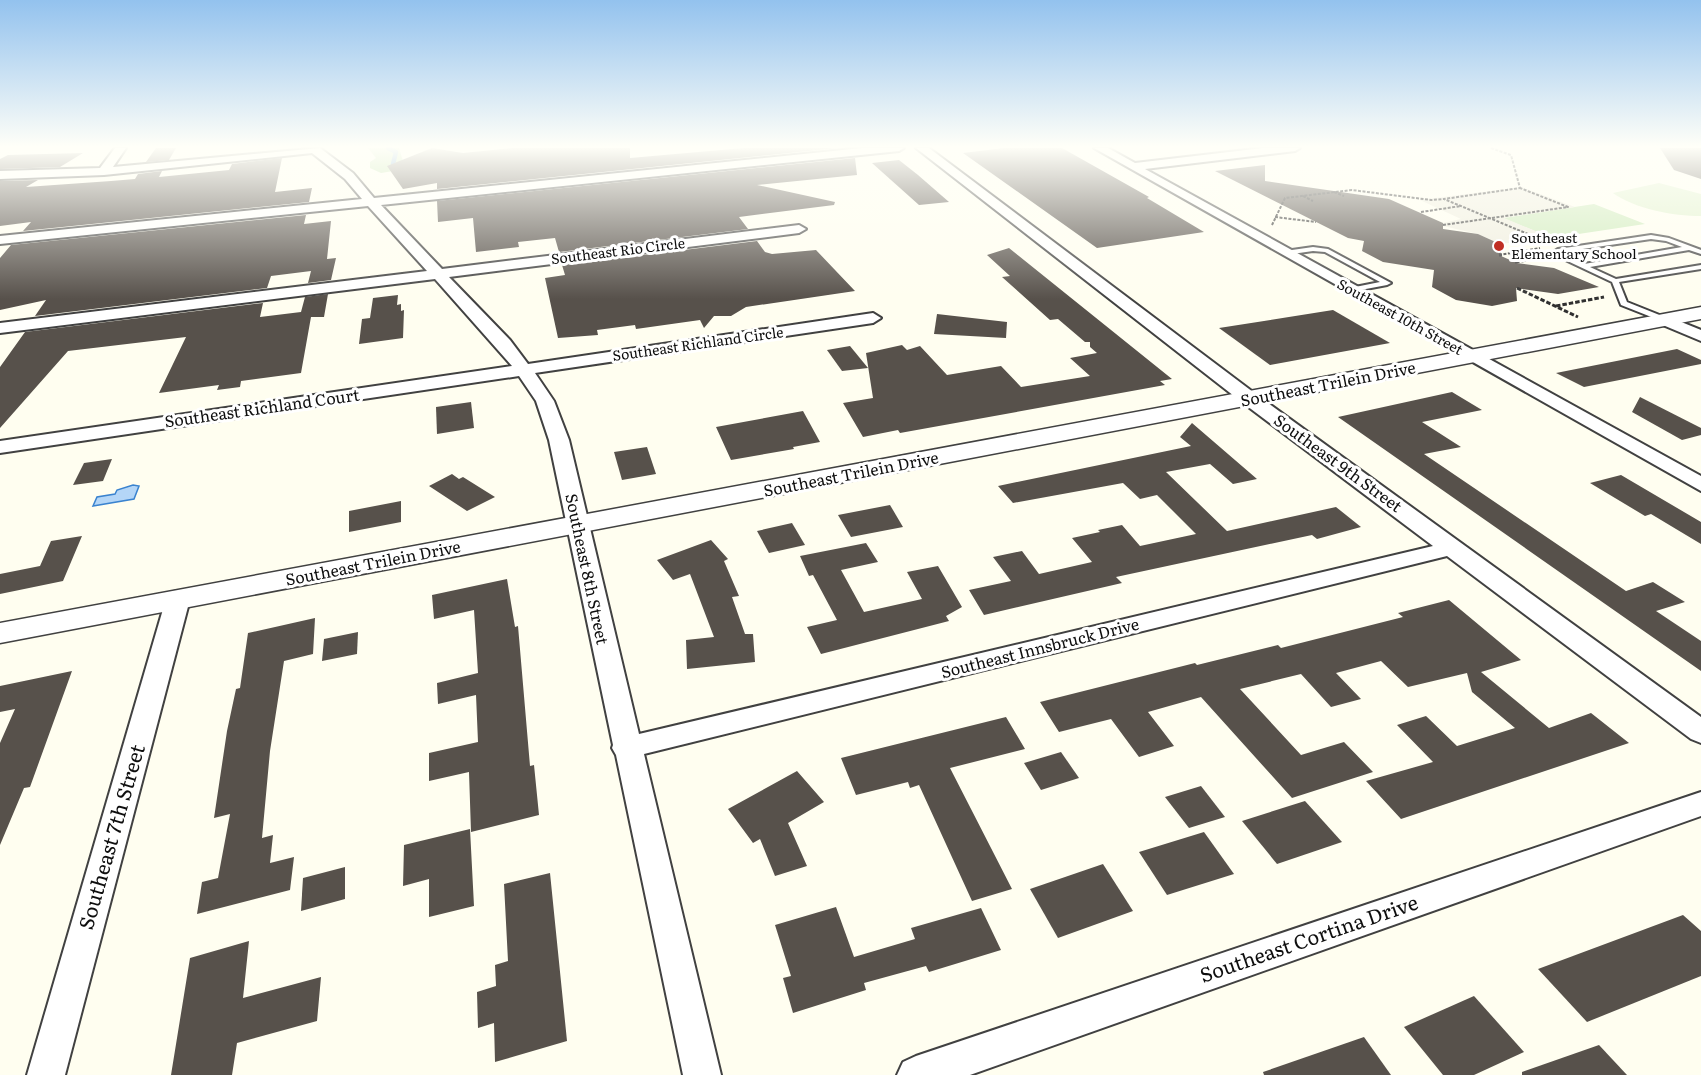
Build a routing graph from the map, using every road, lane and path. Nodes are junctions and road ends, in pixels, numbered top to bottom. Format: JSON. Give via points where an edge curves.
{"nodes":[{"id":1,"x":368,"y":198,"type":"edge"},
{"id":2,"x":418,"y":198,"type":"edge"},
{"id":3,"x":987,"y":198,"type":"edge"},
{"id":4,"x":1188,"y":198,"type":"edge"},
{"id":5,"x":1285,"y":198,"type":"edge"},
{"id":6,"x":1307,"y":198,"type":"edge"},
{"id":7,"x":1417,"y":198,"type":"edge"},
{"id":8,"x":1450,"y":198,"type":"edge"},
{"id":9,"x":1546,"y":198,"type":"edge"},
{"id":10,"x":1444,"y":199,"type":"junction"},
{"id":11,"x":1313,"y":201,"type":"dead end"},
{"id":12,"x":372,"y":203,"type":"junction"},
{"id":13,"x":1461,"y":206,"type":"junction"},
{"id":14,"x":1280,"y":207,"type":"junction"},
{"id":15,"x":1287,"y":208,"type":"dead end"},
{"id":16,"x":1421,"y":212,"type":"dead end"},
{"id":17,"x":1275,"y":217,"type":"junction"},
{"id":18,"x":1491,"y":218,"type":"junction"},
{"id":19,"x":1316,"y":222,"type":"dead end"},
{"id":20,"x":1443,"y":225,"type":"dead end"},
{"id":21,"x":799,"y":229,"type":"dead end"},
{"id":22,"x":1268,"y":232,"type":"dead end"},
{"id":23,"x":0,"y":240,"type":"edge"},
{"id":24,"x":1551,"y":244,"type":"dead end"},
{"id":25,"x":1540,"y":248,"type":"dead end"},
{"id":26,"x":1690,"y":248,"type":"junction"},
{"id":27,"x":1701,"y":252,"type":"edge"},
{"id":28,"x":1286,"y":253,"type":"junction"},
{"id":29,"x":1509,"y":253,"type":"junction"},
{"id":30,"x":1499,"y":255,"type":"dead end"},
{"id":31,"x":1548,"y":257,"type":"dead end"},
{"id":32,"x":1526,"y":261,"type":"junction"},
{"id":33,"x":1515,"y":262,"type":"dead end"},
{"id":34,"x":1582,"y":266,"type":"junction"},
{"id":35,"x":1701,"y":267,"type":"edge"},
{"id":36,"x":437,"y":273,"type":"junction"},
{"id":37,"x":1615,"y":281,"type":"junction"},
{"id":38,"x":1517,"y":288,"type":"dead end"},
{"id":39,"x":1353,"y":290,"type":"junction"},
{"id":40,"x":1604,"y":297,"type":"dead end"},
{"id":41,"x":1555,"y":306,"type":"junction"},
{"id":42,"x":1701,"y":313,"type":"edge"},
{"id":43,"x":873,"y":318,"type":"dead end"},
{"id":44,"x":1664,"y":320,"type":"junction"},
{"id":45,"x":1587,"y":321,"type":"dead end"},
{"id":46,"x":0,"y":328,"type":"edge"},
{"id":47,"x":1701,"y":336,"type":"edge"},
{"id":48,"x":1471,"y":357,"type":"junction"},
{"id":49,"x":524,"y":369,"type":"junction"},
{"id":50,"x":1250,"y":399,"type":"junction"},
{"id":51,"x":0,"y":447,"type":"edge"},
{"id":52,"x":1701,"y":485,"type":"edge"},
{"id":53,"x":576,"y":525,"type":"junction"},
{"id":54,"x":1453,"y":548,"type":"junction"},
{"id":55,"x":178,"y":599,"type":"junction"},
{"id":56,"x":0,"y":633,"type":"edge"},
{"id":57,"x":1701,"y":732,"type":"edge"},
{"id":58,"x":626,"y":748,"type":"junction"},
{"id":59,"x":1701,"y":804,"type":"edge"},
{"id":60,"x":46,"y":1075,"type":"edge"},
{"id":61,"x":702,"y":1075,"type":"edge"},
{"id":62,"x":916,"y":1075,"type":"edge"}],
"edges":[{"from":1,"to":12,"type":"street","name":"Southeast 8th Street"},
{"from":2,"to":12,"type":"street"},
{"from":3,"to":50,"type":"street","name":"Southeast 9th Street"},
{"from":4,"to":28,"type":"street","name":"Southeast 10th Street"},
{"from":5,"to":14,"type":"path"},
{"from":6,"to":11,"type":"path"},
{"from":7,"to":10,"type":"path"},
{"from":8,"to":10,"type":"path"},
{"from":9,"to":18,"type":"path","via":[[1568,207]]},
{"from":10,"to":13,"type":"path"},
{"from":12,"to":23,"type":"street"},
{"from":12,"to":36,"type":"street","name":"Southeast 8th Street"},
{"from":13,"to":16,"type":"path"},
{"from":13,"to":18,"type":"path"},
{"from":14,"to":15,"type":"path"},
{"from":14,"to":17,"type":"path"},
{"from":17,"to":19,"type":"path"},
{"from":17,"to":22,"type":"path"},
{"from":18,"to":20,"type":"path"},
{"from":18,"to":24,"type":"path"},
{"from":21,"to":36,"type":"street","name":"Southeast Rio Circle"},
{"from":25,"to":29,"type":"path"},
{"from":26,"to":27,"type":"lane"},
{"from":26,"to":34,"type":"lane"},
{"from":26,"to":34,"type":"lane","via":[[1651,237],[1558,251],[1560,256]]},
{"from":28,"to":39,"type":"street","name":"Southeast 10th Street"},
{"from":28,"to":39,"type":"lane","via":[[1326,250],[1387,283]]},
{"from":29,"to":30,"type":"path"},
{"from":29,"to":32,"type":"path"},
{"from":31,"to":32,"type":"path"},
{"from":32,"to":33,"type":"path"},
{"from":34,"to":37,"type":"lane"},
{"from":35,"to":37,"type":"lane"},
{"from":36,"to":46,"type":"street"},
{"from":36,"to":49,"type":"street","name":"Southeast 8th Street"},
{"from":37,"to":44,"type":"lane","via":[[1624,303]]},
{"from":38,"to":41,"type":"path"},
{"from":39,"to":48,"type":"street","name":"Southeast 10th Street"},
{"from":40,"to":41,"type":"path"},
{"from":41,"to":45,"type":"path"},
{"from":42,"to":44,"type":"street","name":"Southeast Trilein Drive"},
{"from":43,"to":49,"type":"street","name":"Southeast Richland Circle"},
{"from":44,"to":47,"type":"street"},
{"from":44,"to":48,"type":"street","name":"Southeast Trilein Drive"},
{"from":48,"to":50,"type":"street","name":"Southeast Trilein Drive"},
{"from":48,"to":52,"type":"street","name":"Southeast 10th Street"},
{"from":49,"to":51,"type":"street","name":"Southeast Richland Court"},
{"from":49,"to":53,"type":"street","name":"Southeast 8th Street","via":[[553,420]]},
{"from":50,"to":53,"type":"street","name":"Southeast Trilein Drive"},
{"from":50,"to":54,"type":"street","name":"Southeast 9th Street"},
{"from":53,"to":55,"type":"street","name":"Southeast Trilein Drive"},
{"from":53,"to":58,"type":"street","name":"Southeast 8th Street"},
{"from":54,"to":57,"type":"street","name":"Southeast 9th Street"},
{"from":54,"to":58,"type":"street","name":"Southeast Innsbruck Drive"},
{"from":55,"to":56,"type":"street","name":"Southeast Trilein Drive"},
{"from":55,"to":60,"type":"street","name":"Southeast 7th Street"},
{"from":58,"to":61,"type":"street","name":"Southeast 8th Street"},
{"from":59,"to":62,"type":"street","name":"Southeast Cortina Drive"}]}
